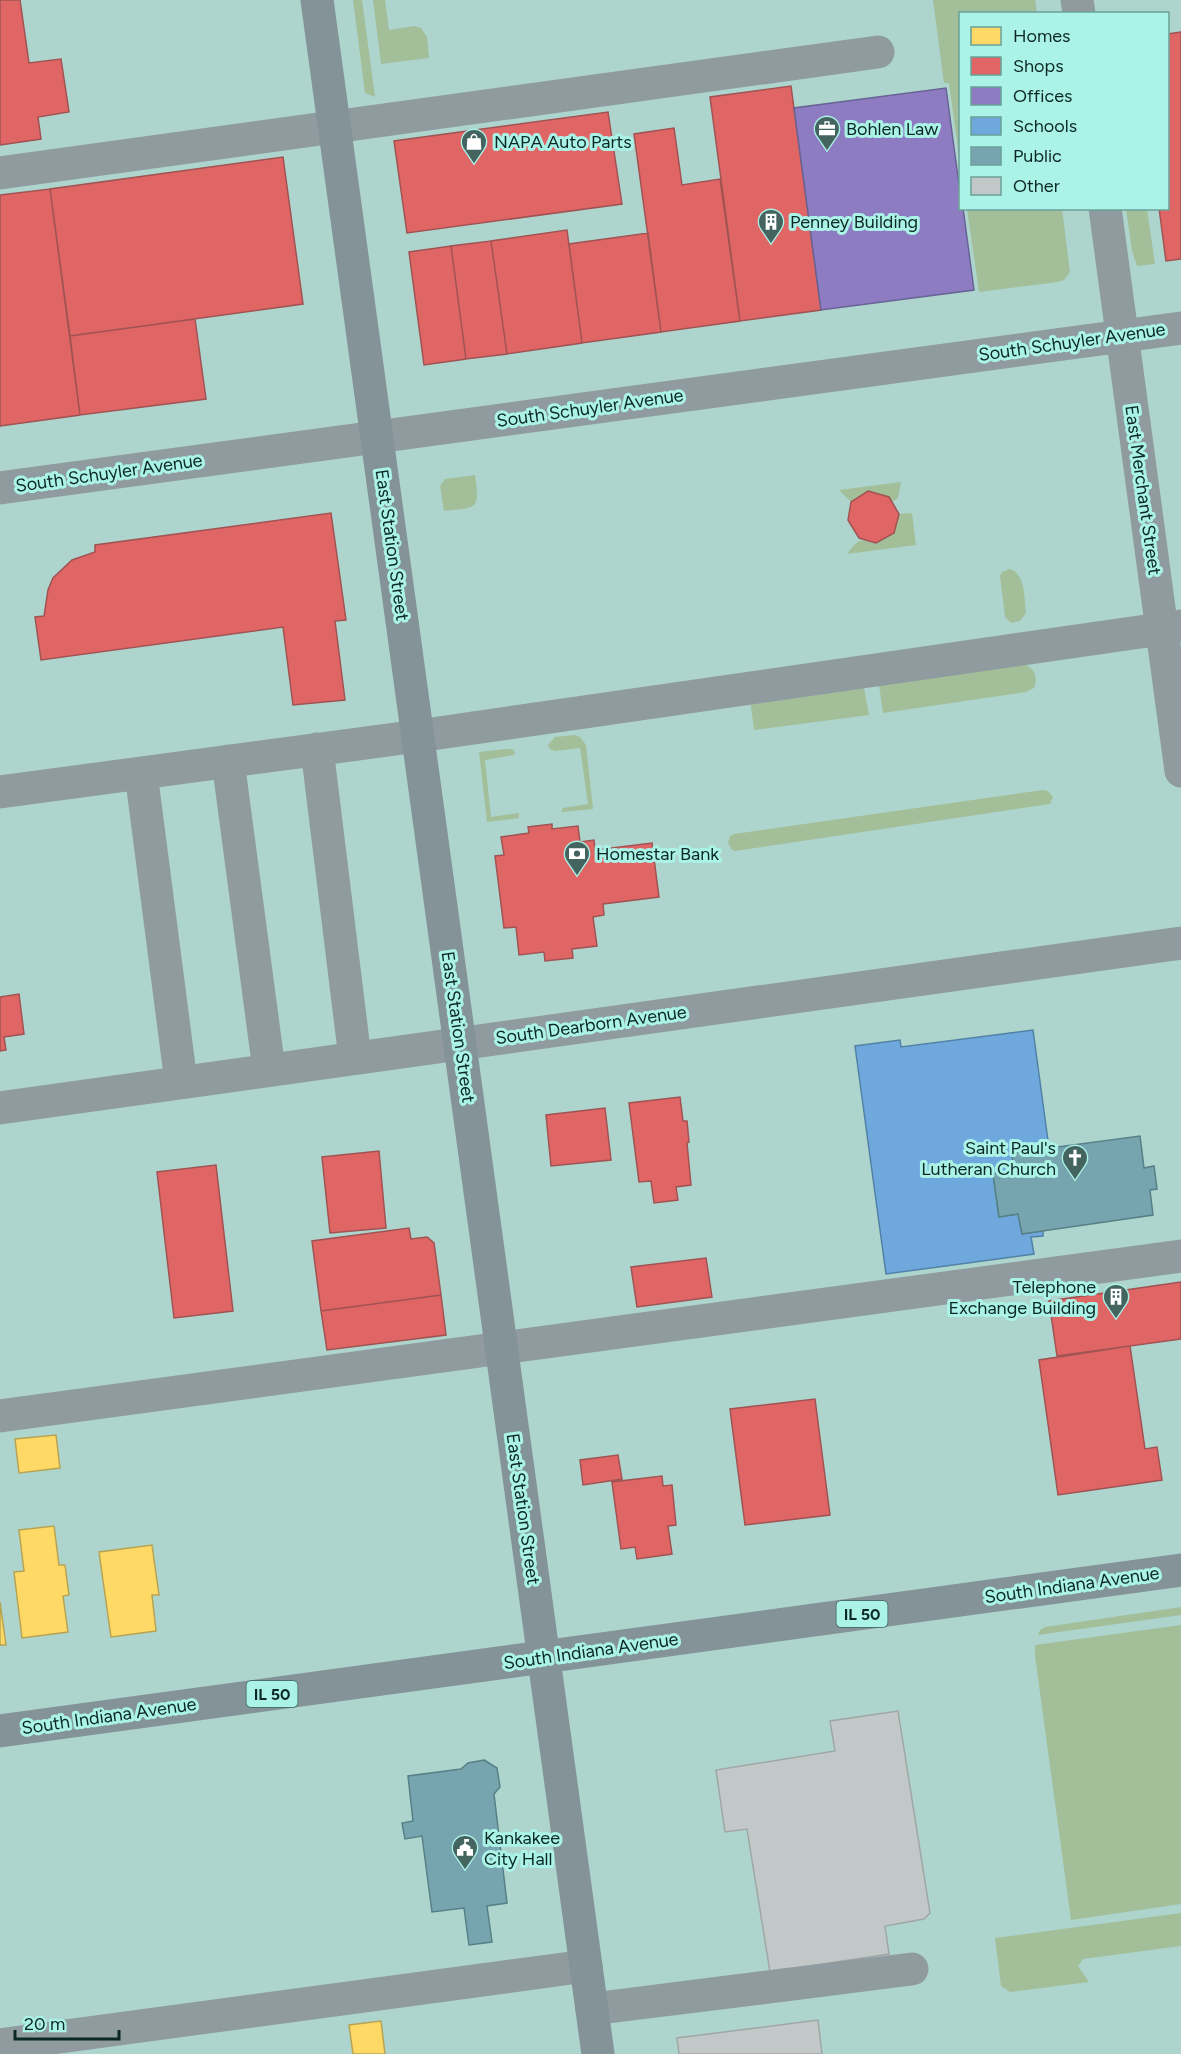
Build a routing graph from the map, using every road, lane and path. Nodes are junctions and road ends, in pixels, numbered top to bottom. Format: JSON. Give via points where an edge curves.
{"nodes":[{"id":1,"x":317,"y":0,"type":"edge"},
{"id":2,"x":878,"y":52,"type":"dead end"},
{"id":3,"x":334,"y":127,"type":"junction"},
{"id":4,"x":0,"y":173,"type":"edge"},
{"id":5,"x":1105,"y":210,"type":"edge"},
{"id":6,"x":1181,"y":328,"type":"edge"},
{"id":7,"x":1122,"y":336,"type":"junction"},
{"id":8,"x":377,"y":437,"type":"junction"},
{"id":9,"x":0,"y":488,"type":"edge"},
{"id":10,"x":1171,"y":627,"type":"edge"},
{"id":11,"x":418,"y":735,"type":"junction"},
{"id":12,"x":317,"y":749,"type":"junction"},
{"id":13,"x":228,"y":761,"type":"junction"},
{"id":14,"x":1181,"y":771,"type":"edge"},
{"id":15,"x":141,"y":773,"type":"junction"},
{"id":16,"x":0,"y":792,"type":"edge"},
{"id":17,"x":1181,"y":943,"type":"edge"},
{"id":18,"x":460,"y":1044,"type":"junction"},
{"id":19,"x":355,"y":1058,"type":"junction"},
{"id":20,"x":268,"y":1070,"type":"junction"},
{"id":21,"x":181,"y":1082,"type":"junction"},
{"id":22,"x":0,"y":1107,"type":"edge"},
{"id":23,"x":1181,"y":1256,"type":"edge"},
{"id":24,"x":502,"y":1348,"type":"junction"},
{"id":25,"x":0,"y":1416,"type":"edge"},
{"id":26,"x":1181,"y":1570,"type":"edge"},
{"id":27,"x":544,"y":1657,"type":"junction"},
{"id":28,"x":0,"y":1731,"type":"edge"},
{"id":29,"x":586,"y":1966,"type":"junction"},
{"id":30,"x":912,"y":1970,"type":"dead end"},
{"id":31,"x":592,"y":2009,"type":"junction"},
{"id":32,"x":0,"y":2045,"type":"edge"},
{"id":33,"x":598,"y":2054,"type":"edge"}],
"edges":[{"from":1,"to":3,"type":"main road","name":"East Station Street"},
{"from":2,"to":3,"type":"street"},
{"from":3,"to":4,"type":"street"},
{"from":3,"to":8,"type":"main road","name":"East Station Street"},
{"from":5,"to":7,"type":"street","name":"East Merchant Street"},
{"from":6,"to":7,"type":"street","name":"South Schuyler Avenue"},
{"from":7,"to":8,"type":"street","name":"South Schuyler Avenue"},
{"from":7,"to":10,"type":"street","name":"East Merchant Street"},
{"from":8,"to":9,"type":"street","name":"South Schuyler Avenue"},
{"from":8,"to":11,"type":"main road","name":"East Station Street"},
{"from":10,"to":11,"type":"street"},
{"from":10,"to":14,"type":"street","name":"East Merchant Street"},
{"from":11,"to":12,"type":"street"},
{"from":11,"to":18,"type":"main road","name":"East Station Street"},
{"from":12,"to":13,"type":"street"},
{"from":12,"to":19,"type":"street"},
{"from":13,"to":15,"type":"street"},
{"from":13,"to":20,"type":"street"},
{"from":15,"to":16,"type":"street"},
{"from":15,"to":21,"type":"street"},
{"from":17,"to":18,"type":"street","name":"South Dearborn Avenue"},
{"from":18,"to":19,"type":"street","name":"South Dearborn Avenue"},
{"from":18,"to":24,"type":"main road","name":"East Station Street"},
{"from":19,"to":20,"type":"street","name":"South Dearborn Avenue"},
{"from":20,"to":21,"type":"street","name":"South Dearborn Avenue"},
{"from":21,"to":22,"type":"street","name":"South Dearborn Avenue"},
{"from":23,"to":24,"type":"street"},
{"from":24,"to":25,"type":"street"},
{"from":24,"to":27,"type":"main road","name":"East Station Street"},
{"from":26,"to":27,"type":"main road","name":"South Indiana Avenue","number":"IL 50"},
{"from":27,"to":28,"type":"main road","name":"South Indiana Avenue","number":"IL 50"},
{"from":27,"to":29,"type":"main road","name":"East Station Street"},
{"from":29,"to":31,"type":"main road","name":"East Station Street"},
{"from":29,"to":32,"type":"street"},
{"from":30,"to":31,"type":"street"},
{"from":31,"to":33,"type":"main road","name":"East Station Street"}]}
